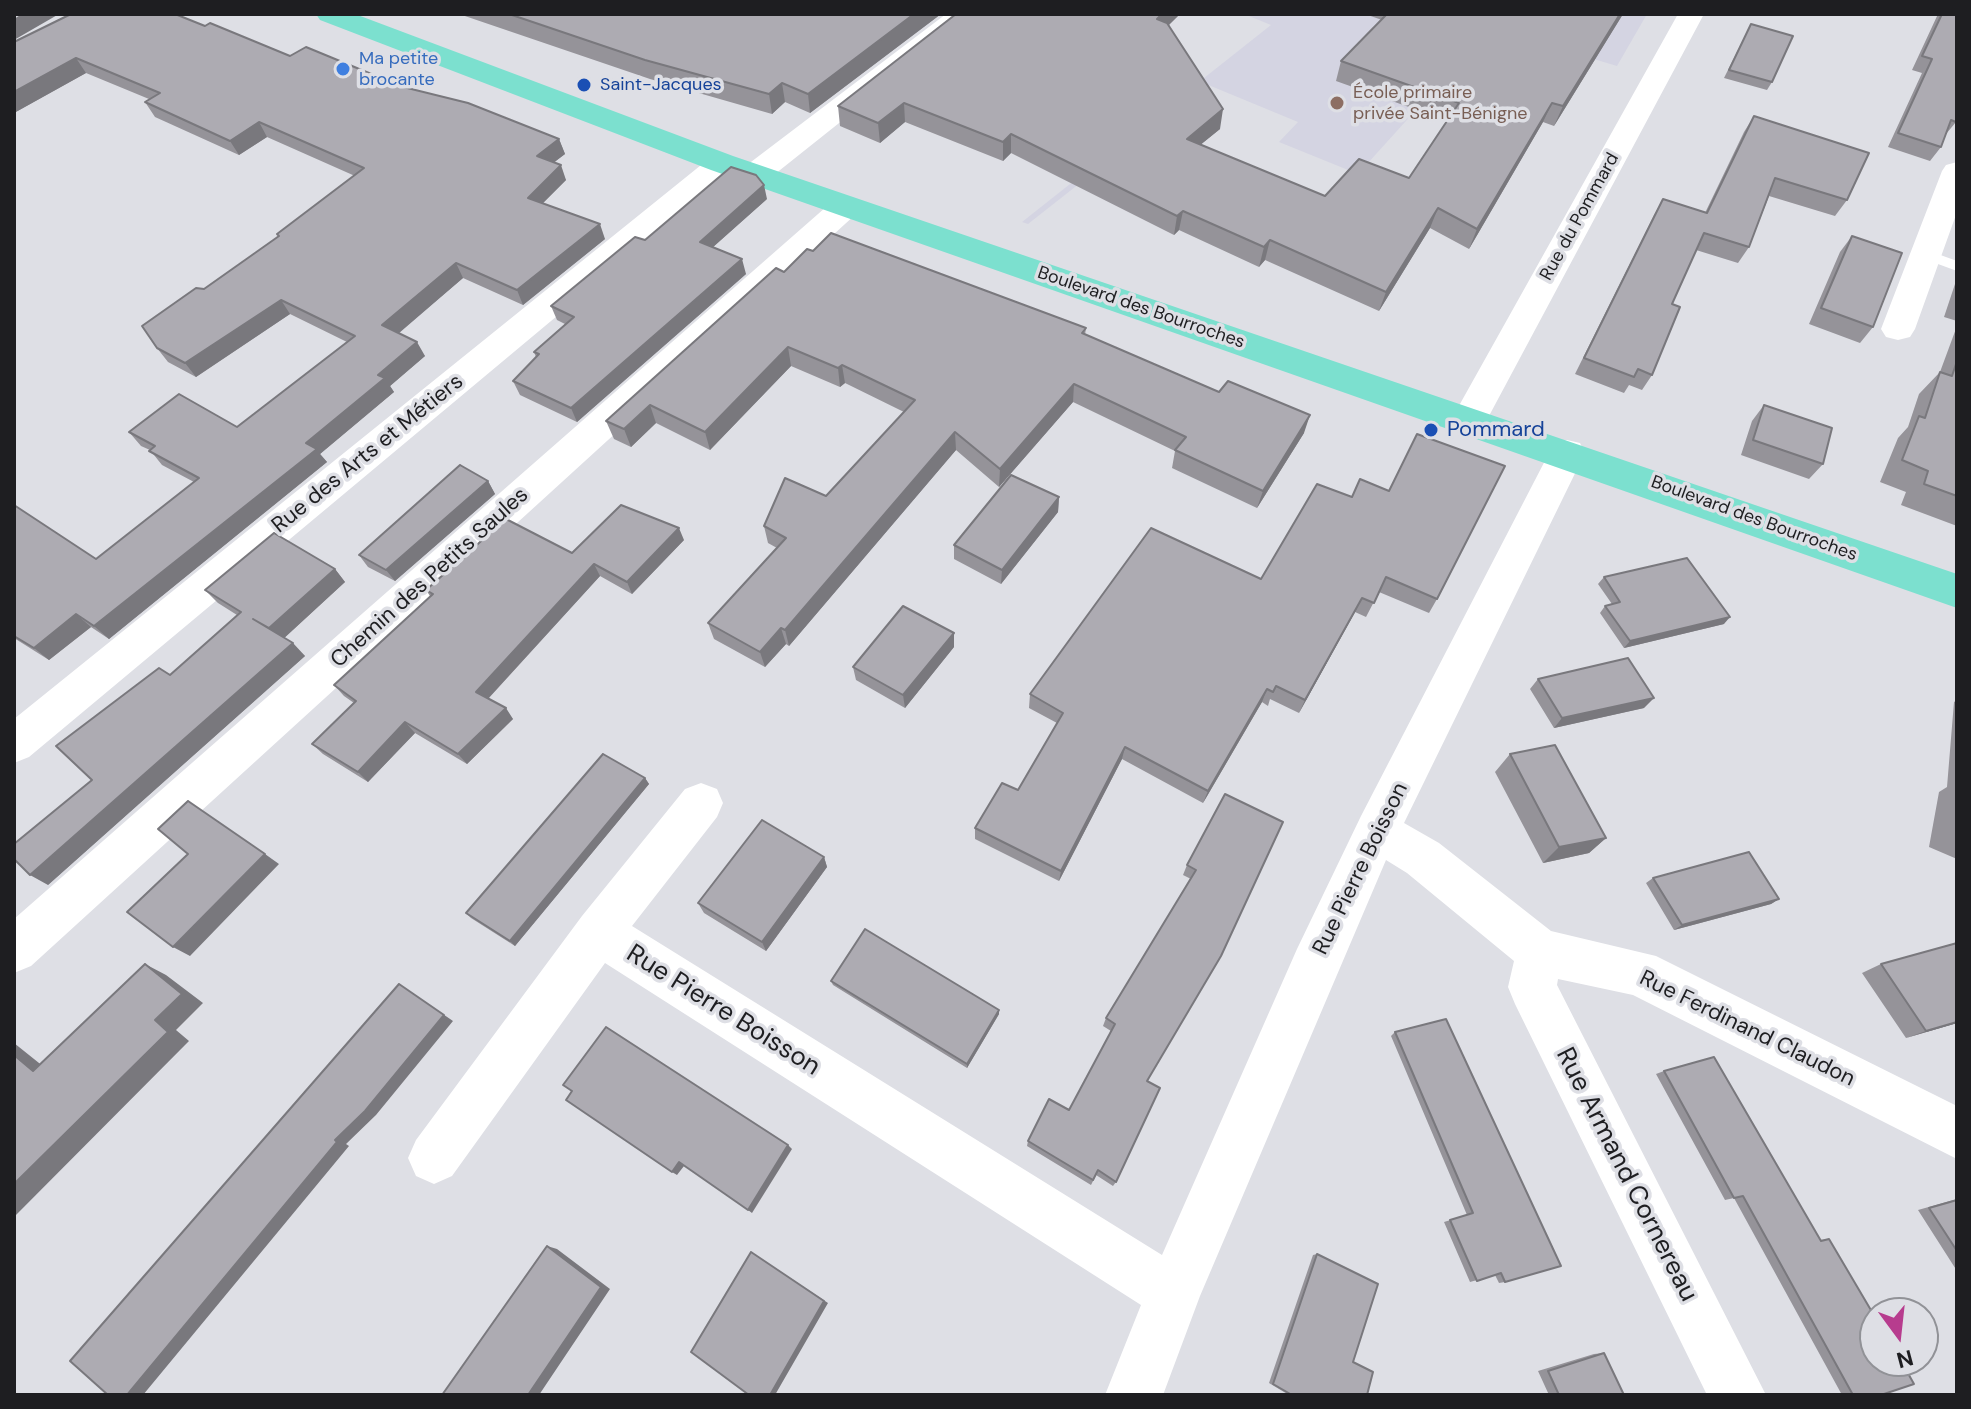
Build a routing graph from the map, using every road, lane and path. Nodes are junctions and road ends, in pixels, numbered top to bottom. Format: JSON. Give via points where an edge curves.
{"nodes":[{"id":1,"x":963,"y":14,"type":"edge"},
{"id":2,"x":1691,"y":14,"type":"edge"},
{"id":3,"x":350,"y":17,"type":"edge"},
{"id":4,"x":738,"y":169,"type":"junction"},
{"id":5,"x":1957,"y":171,"type":"edge"},
{"id":6,"x":845,"y":207,"type":"junction"},
{"id":7,"x":1924,"y":254,"type":"junction"},
{"id":8,"x":1957,"y":266,"type":"edge"},
{"id":9,"x":1898,"y":329,"type":"dead end"},
{"id":10,"x":1469,"y":420,"type":"junction"},
{"id":11,"x":1567,"y":453,"type":"junction"},
{"id":12,"x":1957,"y":591,"type":"edge"},
{"id":13,"x":14,"y":743,"type":"edge"},
{"id":14,"x":701,"y":803,"type":"dead end"},
{"id":15,"x":1377,"y":831,"type":"junction"},
{"id":16,"x":599,"y":932,"type":"junction"},
{"id":17,"x":14,"y":950,"type":"edge"},
{"id":18,"x":1540,"y":952,"type":"junction"},
{"id":19,"x":1957,"y":1133,"type":"edge"},
{"id":20,"x":434,"y":1158,"type":"dead end"},
{"id":21,"x":1173,"y":1294,"type":"junction"},
{"id":22,"x":1134,"y":1395,"type":"edge"},
{"id":23,"x":1737,"y":1395,"type":"edge"}],
"edges":[{"from":1,"to":4,"type":"street","name":"Rue des Arts et Métiers"},
{"from":2,"to":10,"type":"street","name":"Rue du Pommard"},
{"from":3,"to":4,"type":"main road","name":"Boulevard des Bourroches"},
{"from":4,"to":6,"type":"main road","name":"Boulevard des Bourroches"},
{"from":4,"to":13,"type":"street","name":"Rue des Arts et Métiers"},
{"from":5,"to":7,"type":"street"},
{"from":6,"to":10,"type":"main road","name":"Boulevard des Bourroches"},
{"from":6,"to":17,"type":"street","name":"Chemin des Petits Saules"},
{"from":7,"to":8,"type":"lane"},
{"from":7,"to":9,"type":"street"},
{"from":10,"to":11,"type":"main road","name":"Boulevard des Bourroches"},
{"from":11,"to":12,"type":"main road","name":"Boulevard des Bourroches"},
{"from":11,"to":15,"type":"street","name":"Rue Pierre Boisson"},
{"from":14,"to":16,"type":"street"},
{"from":15,"to":18,"type":"street","name":"Rue Ferdinand Claudon","via":[[1423,858]]},
{"from":15,"to":21,"type":"street","name":"Rue Pierre Boisson"},
{"from":16,"to":20,"type":"street"},
{"from":16,"to":21,"type":"street","name":"Rue Pierre Boisson"},
{"from":18,"to":19,"type":"street","name":"Rue Ferdinand Claudon","via":[[1639,973]]},
{"from":18,"to":23,"type":"street","name":"Rue Armand Cornereau","via":[[1532,987]]},
{"from":21,"to":22,"type":"street","name":"Rue Pierre Boisson"}]}
